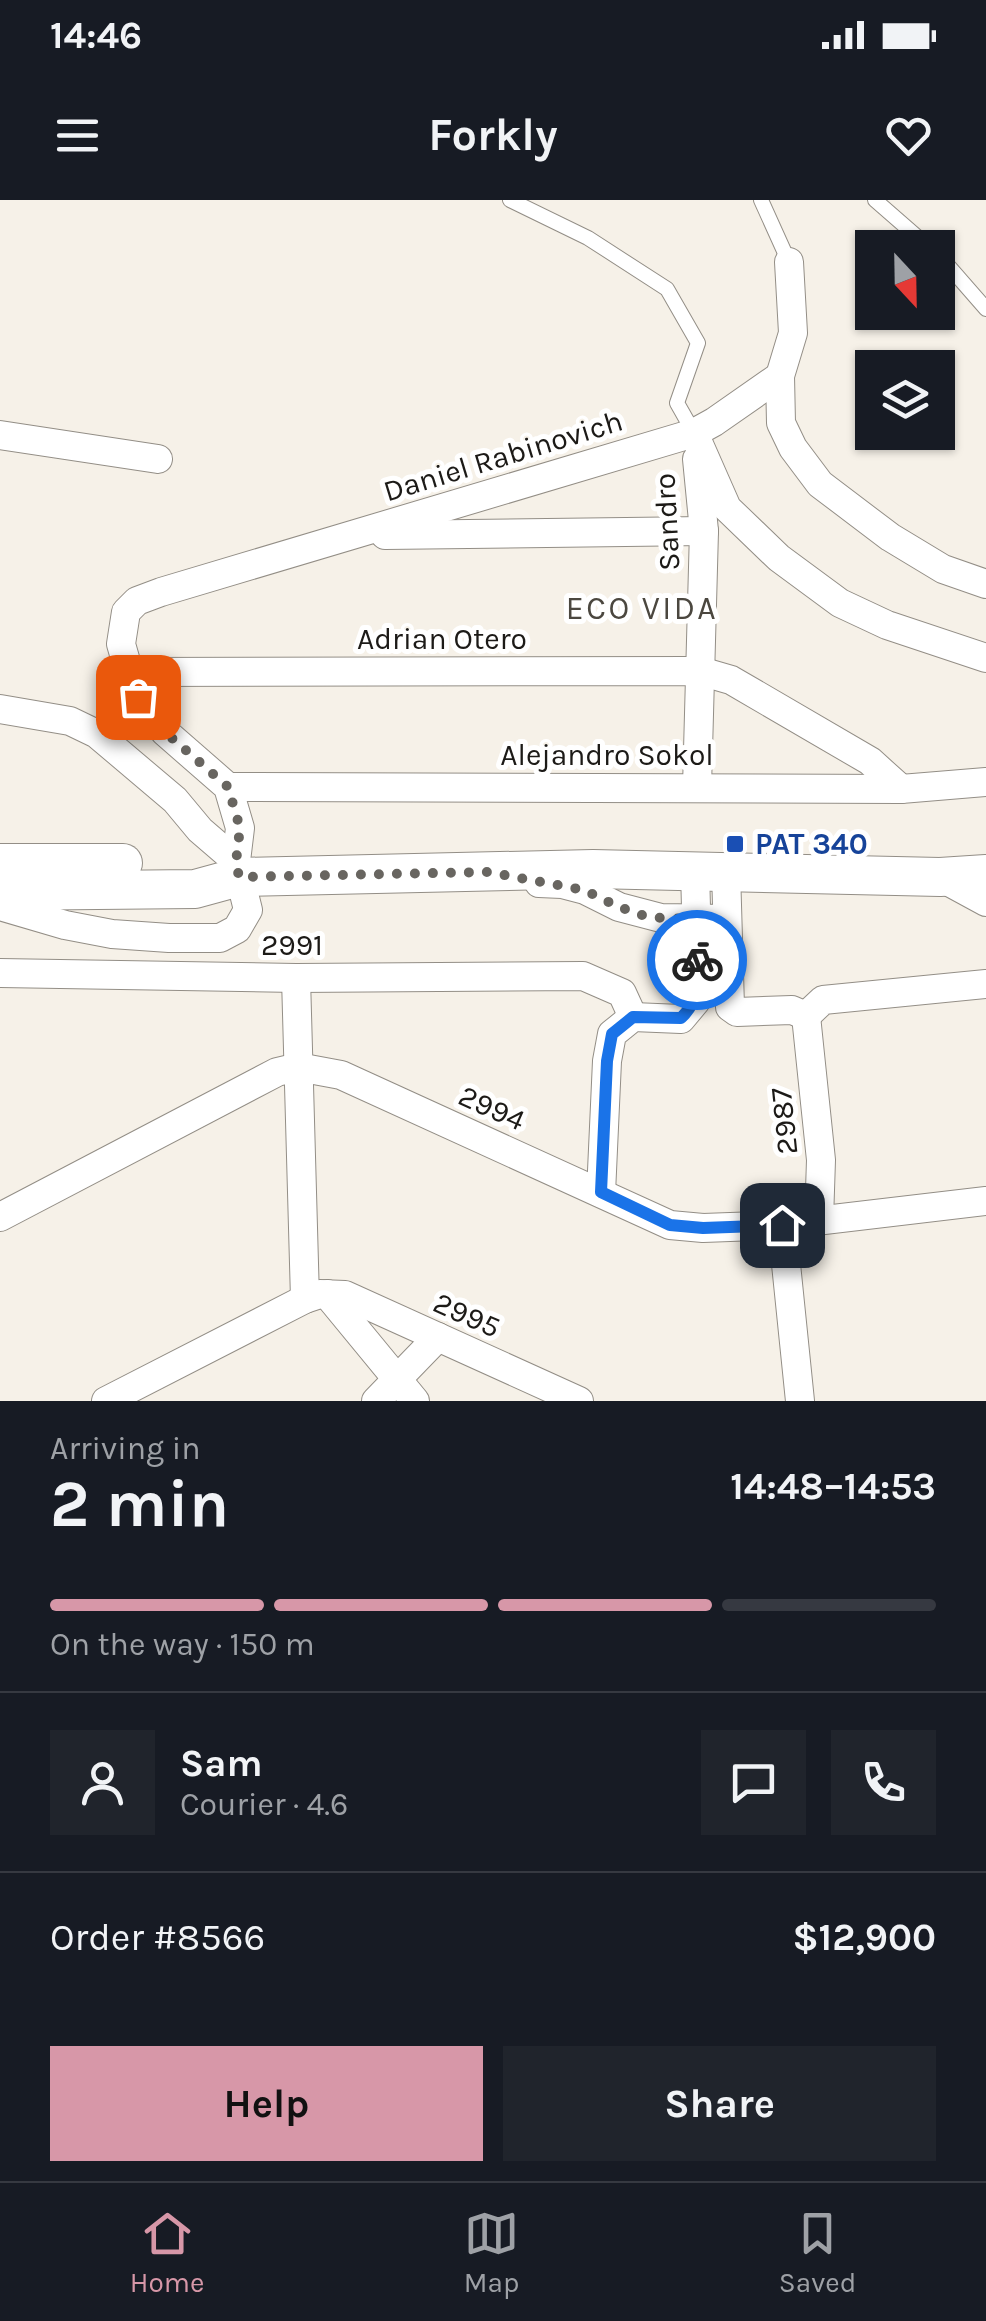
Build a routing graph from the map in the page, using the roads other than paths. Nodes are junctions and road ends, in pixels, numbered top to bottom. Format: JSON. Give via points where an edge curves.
{"nodes":[{"id":1,"x":510,"y":200,"type":"edge"},
{"id":2,"x":761,"y":200,"type":"edge"},
{"id":3,"x":875,"y":200,"type":"edge"},
{"id":4,"x":909,"y":230,"type":"edge"},
{"id":5,"x":788,"y":262,"type":"joint"},
{"id":6,"x":955,"y":273,"type":"edge"},
{"id":7,"x":986,"y":309,"type":"edge"},
{"id":8,"x":780,"y":376,"type":"junction"},
{"id":9,"x":694,"y":432,"type":"junction"},
{"id":10,"x":0,"y":435,"type":"edge"},
{"id":11,"x":158,"y":459,"type":"dead end"},
{"id":12,"x":704,"y":531,"type":"junction"},
{"id":13,"x":351,"y":536,"type":"junction"},
{"id":14,"x":986,"y":584,"type":"edge"},
{"id":15,"x":986,"y":658,"type":"edge"},
{"id":16,"x":700,"y":671,"type":"junction"},
{"id":17,"x":128,"y":672,"type":"junction"},
{"id":18,"x":0,"y":709,"type":"edge"},
{"id":19,"x":986,"y":782,"type":"edge"},
{"id":20,"x":228,"y":787,"type":"junction"},
{"id":21,"x":697,"y":788,"type":"junction"},
{"id":22,"x":901,"y":788,"type":"junction"},
{"id":23,"x":0,"y":863,"type":"edge"},
{"id":24,"x":238,"y":869,"type":"junction"},
{"id":25,"x":710,"y":870,"type":"junction"},
{"id":26,"x":488,"y":872,"type":"junction"},
{"id":27,"x":986,"y":874,"type":"edge"},
{"id":28,"x":940,"y":877,"type":"junction"},
{"id":29,"x":0,"y":891,"type":"edge"},
{"id":30,"x":986,"y":902,"type":"edge"},
{"id":31,"x":0,"y":906,"type":"edge"},
{"id":32,"x":726,"y":918,"type":"junction"},
{"id":33,"x":695,"y":919,"type":"junction"},
{"id":34,"x":0,"y":973,"type":"edge"},
{"id":35,"x":296,"y":978,"type":"junction"},
{"id":36,"x":986,"y":984,"type":"edge"},
{"id":37,"x":806,"y":1016,"type":"junction"},
{"id":38,"x":633,"y":1017,"type":"junction"},
{"id":39,"x":298,"y":1067,"type":"junction"},
{"id":40,"x":601,"y":1192,"type":"junction"},
{"id":41,"x":986,"y":1200,"type":"edge"},
{"id":42,"x":0,"y":1217,"type":"edge"},
{"id":43,"x":819,"y":1220,"type":"junction"},
{"id":44,"x":782,"y":1225,"type":"junction"},
{"id":45,"x":316,"y":1296,"type":"junction"},
{"id":46,"x":438,"y":1338,"type":"junction"},
{"id":47,"x":406,"y":1391,"type":"edge"},
{"id":48,"x":106,"y":1401,"type":"edge"},
{"id":49,"x":376,"y":1401,"type":"edge"},
{"id":50,"x":578,"y":1401,"type":"edge"},
{"id":51,"x":800,"y":1401,"type":"edge"}],
"edges":[{"from":1,"to":9,"type":"lane","via":[[667,288],[698,343],[677,403]]},
{"from":2,"to":5,"type":"lane"},
{"from":3,"to":4,"type":"lane"},
{"from":5,"to":8,"type":"street","via":[[792,334]]},
{"from":6,"to":7,"type":"lane"},
{"from":8,"to":9,"type":"street","name":"Daniel Rabinovich"},
{"from":8,"to":14,"type":"street","via":[[780,424],[820,484],[943,569]]},
{"from":9,"to":12,"type":"street","name":"Sandro"},
{"from":9,"to":13,"type":"street","name":"Daniel Rabinovich"},
{"from":9,"to":15,"type":"street","via":[[727,508],[779,558],[840,603]]},
{"from":10,"to":11,"type":"street"},
{"from":12,"to":13,"type":"street"},
{"from":12,"to":16,"type":"street","name":"Sandro"},
{"from":13,"to":17,"type":"street","name":"Daniel Rabinovich","via":[[137,601],[126,612],[121,644]]},
{"from":16,"to":17,"type":"street","name":"Adrian Otero"},
{"from":16,"to":21,"type":"street","name":"Sandro"},
{"from":16,"to":22,"type":"street","name":"Adrian Otero","via":[[731,680],[870,761]]},
{"from":17,"to":20,"type":"street","via":[[165,732]]},
{"from":18,"to":24,"type":"street","via":[[70,721],[97,734],[176,800]]},
{"from":19,"to":22,"type":"street","name":"Alejandro Sokol"},
{"from":20,"to":21,"type":"street","name":"Alejandro Sokol"},
{"from":20,"to":24,"type":"street","via":[[240,828]]},
{"from":21,"to":22,"type":"street","name":"Alejandro Sokol"},
{"from":23,"to":24,"type":"main road"},
{"from":24,"to":26,"type":"main road"},
{"from":24,"to":29,"type":"main road","via":[[195,889]]},
{"from":24,"to":31,"type":"street","via":[[248,910],[238,930],[220,938],[112,934]]},
{"from":25,"to":26,"type":"main road"},
{"from":25,"to":28,"type":"main road"},
{"from":25,"to":32,"type":"street"},
{"from":25,"to":33,"type":"street"},
{"from":26,"to":33,"type":"street","via":[[584,890],[642,915]]},
{"from":27,"to":28,"type":"main road"},
{"from":28,"to":30,"type":"street"},
{"from":32,"to":33,"type":"street"},
{"from":32,"to":37,"type":"street","via":[[730,1007]]},
{"from":33,"to":38,"type":"street","via":[[696,1001],[681,1018]]},
{"from":34,"to":35,"type":"street","name":"2991"},
{"from":35,"to":38,"type":"street","name":"2991","via":[[583,976],[622,993]]},
{"from":35,"to":39,"type":"street"},
{"from":36,"to":37,"type":"street","via":[[823,1000]]},
{"from":37,"to":43,"type":"street","name":"2987","via":[[822,1160]]},
{"from":38,"to":40,"type":"street","via":[[612,1034],[607,1061]]},
{"from":39,"to":40,"type":"street","name":"2994","via":[[341,1076]]},
{"from":39,"to":42,"type":"street"},
{"from":39,"to":45,"type":"street"},
{"from":40,"to":44,"type":"street","name":"2994","via":[[670,1225]]},
{"from":41,"to":43,"type":"street","name":"2994"},
{"from":43,"to":44,"type":"street","name":"2994"},
{"from":44,"to":51,"type":"street"},
{"from":45,"to":46,"type":"street","name":"2995","via":[[345,1295]]},
{"from":45,"to":47,"type":"street"},
{"from":45,"to":48,"type":"street"},
{"from":46,"to":47,"type":"street"},
{"from":46,"to":50,"type":"street","name":"2995"},
{"from":47,"to":49,"type":"street"}]}
